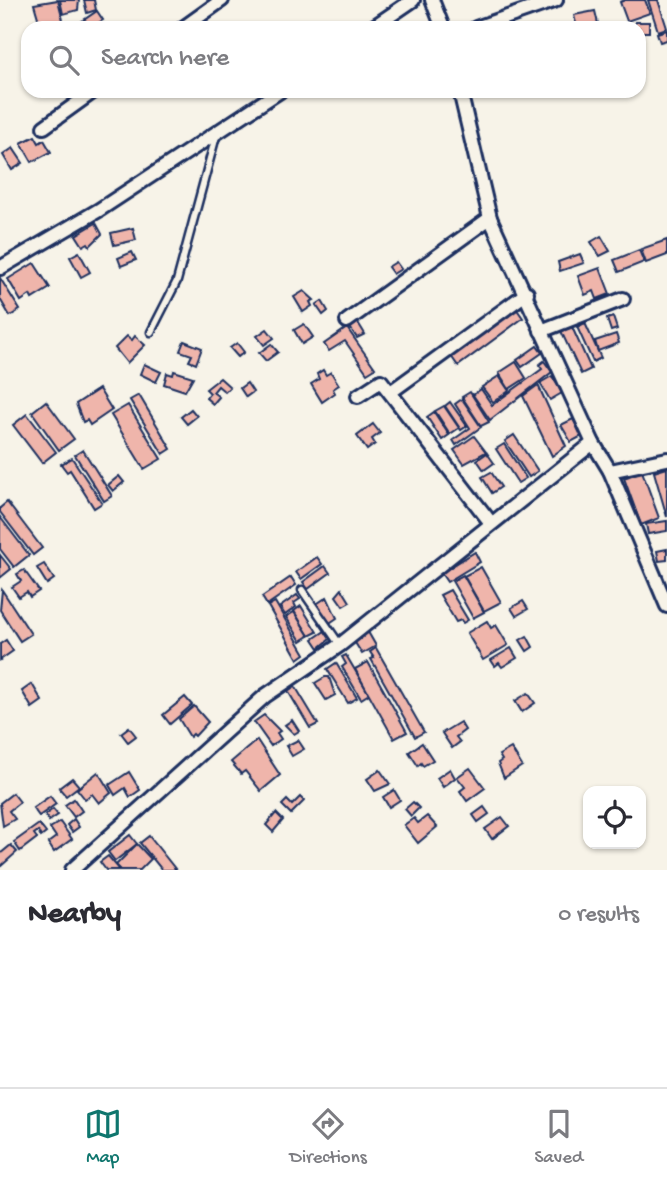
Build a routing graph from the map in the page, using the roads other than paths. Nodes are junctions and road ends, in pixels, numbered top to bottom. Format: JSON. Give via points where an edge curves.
{"nodes":[{"id":1,"x":222,"y":0,"type":"edge"},
{"id":2,"x":413,"y":0,"type":"edge"},
{"id":3,"x":432,"y":0,"type":"edge"},
{"id":4,"x":556,"y":0,"type":"edge"},
{"id":5,"x":193,"y":21,"type":"edge"},
{"id":6,"x":382,"y":21,"type":"edge"},
{"id":7,"x":440,"y":21,"type":"edge"},
{"id":8,"x":496,"y":21,"type":"edge"},
{"id":9,"x":84,"y":98,"type":"edge"},
{"id":10,"x":270,"y":98,"type":"edge"},
{"id":11,"x":462,"y":98,"type":"edge"},
{"id":12,"x":44,"y":127,"type":"dead end"},
{"id":13,"x":216,"y":134,"type":"junction"},
{"id":14,"x":490,"y":218,"type":"junction"},
{"id":15,"x":0,"y":268,"type":"edge"},
{"id":16,"x":527,"y":293,"type":"junction"},
{"id":17,"x":623,"y":299,"type":"dead end"},
{"id":18,"x":347,"y":321,"type":"dead end"},
{"id":19,"x":151,"y":331,"type":"dead end"},
{"id":20,"x":541,"y":331,"type":"junction"},
{"id":21,"x":392,"y":391,"type":"junction"},
{"id":22,"x":358,"y":396,"type":"dead end"},
{"id":23,"x":593,"y":443,"type":"junction"},
{"id":24,"x":667,"y":459,"type":"edge"},
{"id":25,"x":610,"y":471,"type":"junction"},
{"id":26,"x":491,"y":523,"type":"junction"},
{"id":27,"x":302,"y":590,"type":"dead end"},
{"id":28,"x":667,"y":606,"type":"edge"},
{"id":29,"x":340,"y":645,"type":"junction"},
{"id":30,"x":72,"y":870,"type":"edge"}],
"edges":[{"from":1,"to":5,"type":"street"},
{"from":2,"to":6,"type":"street"},
{"from":3,"to":7,"type":"street"},
{"from":4,"to":8,"type":"street"},
{"from":9,"to":12,"type":"street"},
{"from":10,"to":13,"type":"street"},
{"from":11,"to":14,"type":"street"},
{"from":13,"to":15,"type":"street"},
{"from":13,"to":19,"type":"lane","via":[[177,281]]},
{"from":14,"to":16,"type":"street"},
{"from":14,"to":18,"type":"street"},
{"from":16,"to":20,"type":"street"},
{"from":16,"to":21,"type":"street"},
{"from":17,"to":20,"type":"street"},
{"from":20,"to":23,"type":"street"},
{"from":21,"to":22,"type":"street","via":[[381,381]]},
{"from":21,"to":26,"type":"street"},
{"from":23,"to":25,"type":"street"},
{"from":23,"to":26,"type":"street"},
{"from":24,"to":25,"type":"street"},
{"from":25,"to":28,"type":"street"},
{"from":26,"to":29,"type":"street"},
{"from":27,"to":29,"type":"lane"},
{"from":29,"to":30,"type":"street","via":[[265,696]]}]}
